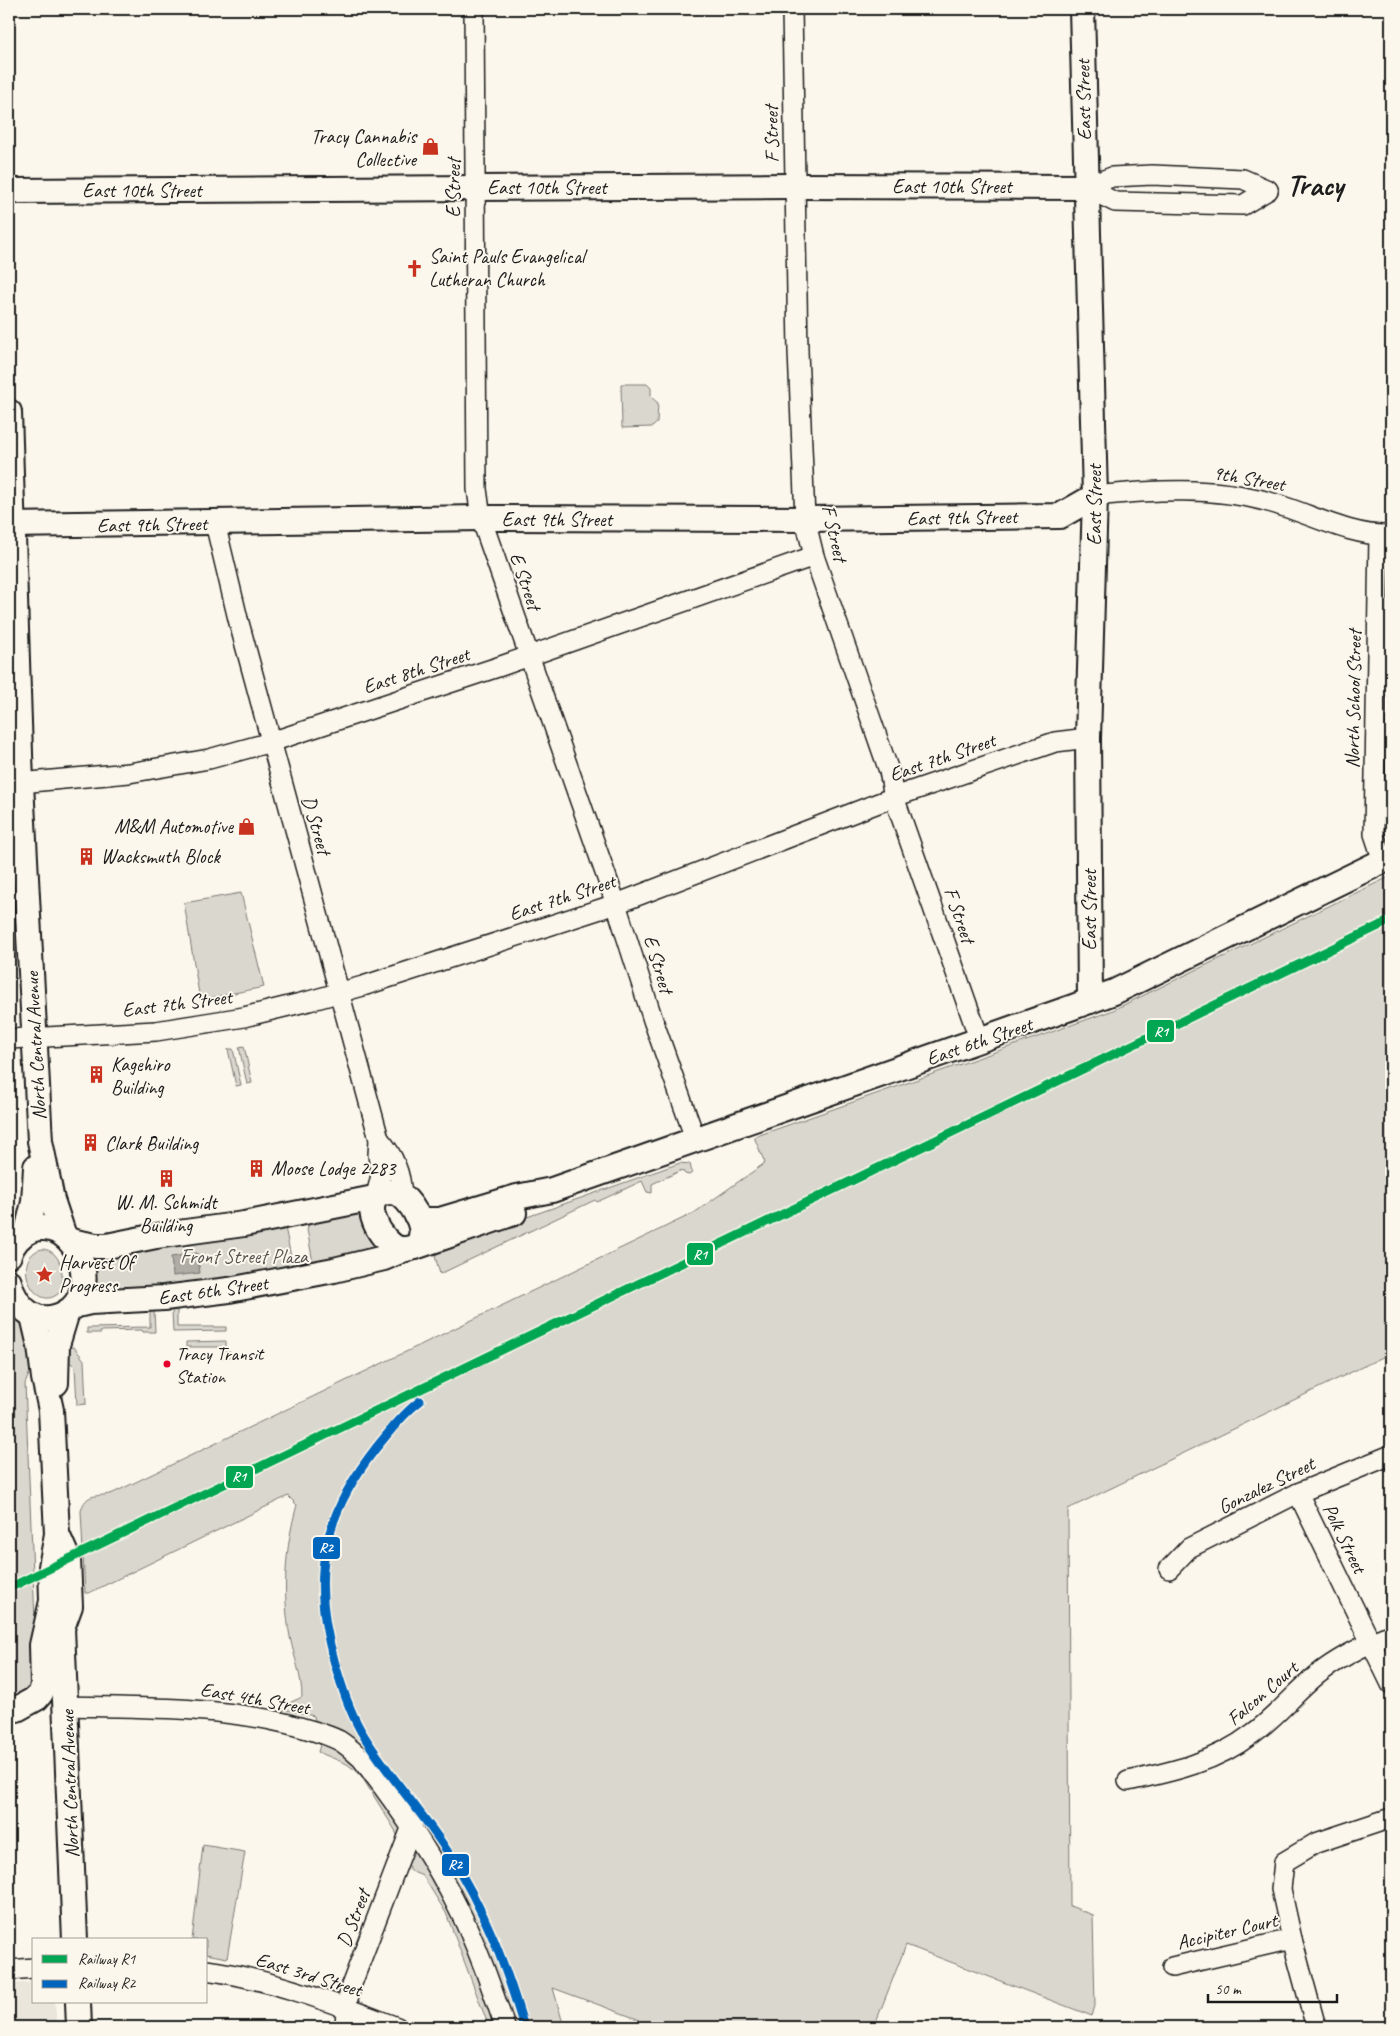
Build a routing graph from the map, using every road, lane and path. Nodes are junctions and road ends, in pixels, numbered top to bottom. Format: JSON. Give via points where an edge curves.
{"nodes":[{"id":1,"x":474,"y":9,"type":"edge"},
{"id":2,"x":792,"y":9,"type":"edge"},
{"id":3,"x":1082,"y":9,"type":"edge"},
{"id":4,"x":794,"y":186,"type":"junction"},
{"id":5,"x":1085,"y":187,"type":"junction"},
{"id":6,"x":475,"y":188,"type":"junction"},
{"id":7,"x":9,"y":191,"type":"edge"},
{"id":8,"x":9,"y":412,"type":"edge"},
{"id":9,"x":1095,"y":496,"type":"junction"},
{"id":10,"x":481,"y":518,"type":"junction"},
{"id":11,"x":805,"y":519,"type":"junction"},
{"id":12,"x":215,"y":523,"type":"junction"},
{"id":13,"x":11,"y":525,"type":"edge"},
{"id":14,"x":1385,"y":535,"type":"edge"},
{"id":15,"x":814,"y":556,"type":"junction"},
{"id":16,"x":528,"y":655,"type":"junction"},
{"id":17,"x":1088,"y":738,"type":"junction"},
{"id":18,"x":271,"y":742,"type":"junction"},
{"id":19,"x":15,"y":784,"type":"edge"},
{"id":20,"x":894,"y":797,"type":"junction"},
{"id":21,"x":1387,"y":859,"type":"edge"},
{"id":22,"x":616,"y":904,"type":"junction"},
{"id":23,"x":340,"y":991,"type":"junction"},
{"id":24,"x":1090,"y":1001,"type":"junction"},
{"id":25,"x":35,"y":1038,"type":"junction"},
{"id":26,"x":9,"y":1039,"type":"edge"},
{"id":27,"x":980,"y":1040,"type":"junction"},
{"id":28,"x":378,"y":1139,"type":"junction"},
{"id":29,"x":40,"y":1141,"type":"junction"},
{"id":30,"x":696,"y":1141,"type":"junction"},
{"id":31,"x":552,"y":1190,"type":"junction"},
{"id":32,"x":402,"y":1196,"type":"junction"},
{"id":33,"x":376,"y":1197,"type":"junction"},
{"id":34,"x":417,"y":1216,"type":"junction"},
{"id":35,"x":27,"y":1232,"type":"junction"},
{"id":36,"x":67,"y":1237,"type":"junction"},
{"id":37,"x":410,"y":1248,"type":"junction"},
{"id":38,"x":9,"y":1253,"type":"edge"},
{"id":39,"x":9,"y":1282,"type":"edge"},
{"id":40,"x":21,"y":1307,"type":"edge"},
{"id":41,"x":72,"y":1309,"type":"junction"},
{"id":42,"x":51,"y":1410,"type":"junction"},
{"id":43,"x":1391,"y":1455,"type":"edge"},
{"id":44,"x":1298,"y":1492,"type":"junction"},
{"id":45,"x":57,"y":1534,"type":"junction"},
{"id":46,"x":1170,"y":1570,"type":"dead end"},
{"id":47,"x":52,"y":1600,"type":"junction"},
{"id":48,"x":62,"y":1628,"type":"junction"},
{"id":49,"x":1391,"y":1634,"type":"edge"},
{"id":50,"x":1370,"y":1642,"type":"junction"},
{"id":51,"x":1391,"y":1684,"type":"edge"},
{"id":52,"x":65,"y":1706,"type":"junction"},
{"id":53,"x":13,"y":1709,"type":"edge"},
{"id":54,"x":1128,"y":1781,"type":"dead end"},
{"id":55,"x":1391,"y":1818,"type":"edge"},
{"id":56,"x":412,"y":1826,"type":"junction"},
{"id":57,"x":75,"y":1938,"type":"edge"},
{"id":58,"x":1292,"y":1939,"type":"junction"},
{"id":59,"x":1172,"y":1967,"type":"dead end"},
{"id":60,"x":32,"y":1968,"type":"edge"},
{"id":61,"x":9,"y":1970,"type":"edge"},
{"id":62,"x":208,"y":1970,"type":"edge"},
{"id":63,"x":78,"y":2004,"type":"edge"},
{"id":64,"x":346,"y":2008,"type":"junction"},
{"id":65,"x":79,"y":2027,"type":"edge"},
{"id":66,"x":345,"y":2027,"type":"edge"},
{"id":67,"x":397,"y":2027,"type":"edge"},
{"id":68,"x":505,"y":2027,"type":"edge"},
{"id":69,"x":1316,"y":2027,"type":"edge"}],
"edges":[{"from":1,"to":6,"type":"street","name":"E Street"},
{"from":2,"to":4,"type":"street","name":"F Street"},
{"from":3,"to":5,"type":"street","name":"East Street"},
{"from":4,"to":5,"type":"street","name":"East 10th Street"},
{"from":4,"to":6,"type":"street","name":"East 10th Street"},
{"from":4,"to":11,"type":"street","name":"F Street"},
{"from":5,"to":5,"type":"street","name":"East 10th Street","via":[[1115,202],[1243,205],[1268,190],[1243,179],[1171,175],[1112,176]]},
{"from":5,"to":9,"type":"street","name":"East Street"},
{"from":6,"to":7,"type":"street","name":"East 10th Street"},
{"from":6,"to":10,"type":"street","name":"E Street","via":[[477,489]]},
{"from":8,"to":13,"type":"street","name":"North Central Avenue"},
{"from":9,"to":11,"type":"street","name":"East 9th Street","via":[[1060,516]]},
{"from":9,"to":14,"type":"street","name":"9th Street","via":[[1144,491],[1230,494],[1268,501],[1364,534]]},
{"from":9,"to":17,"type":"street","name":"East Street"},
{"from":10,"to":11,"type":"street","name":"East 9th Street"},
{"from":10,"to":12,"type":"street","name":"East 9th Street"},
{"from":10,"to":16,"type":"street","name":"E Street"},
{"from":11,"to":15,"type":"street","name":"F Street"},
{"from":12,"to":13,"type":"street","name":"East 9th Street"},
{"from":12,"to":18,"type":"street","name":"D Street"},
{"from":13,"to":19,"type":"street","name":"North Central Avenue"},
{"from":14,"to":21,"type":"street","name":"North School Street","via":[[1374,839]]},
{"from":15,"to":16,"type":"street","name":"East 8th Street"},
{"from":15,"to":20,"type":"street","name":"F Street","via":[[889,771]]},
{"from":16,"to":18,"type":"street","name":"East 8th Street"},
{"from":16,"to":22,"type":"street","name":"E Street"},
{"from":17,"to":20,"type":"street","name":"East 7th Street","via":[[1055,742]]},
{"from":17,"to":24,"type":"street","name":"East Street"},
{"from":18,"to":19,"type":"street","name":"East 8th Street","via":[[209,759],[122,774]]},
{"from":18,"to":23,"type":"street","name":"D Street"},
{"from":19,"to":25,"type":"street","name":"North Central Avenue"},
{"from":20,"to":22,"type":"street","name":"East 7th Street"},
{"from":20,"to":27,"type":"street","name":"F Street"},
{"from":21,"to":24,"type":"street","name":"East 6th Street"},
{"from":22,"to":23,"type":"street","name":"East 7th Street"},
{"from":22,"to":30,"type":"street","name":"E Street"},
{"from":23,"to":25,"type":"street","name":"East 7th Street","via":[[244,1017],[156,1031]]},
{"from":23,"to":28,"type":"street","name":"D Street"},
{"from":24,"to":27,"type":"street","name":"East 6th Street"},
{"from":25,"to":26,"type":"street","name":"East 7th Street"},
{"from":25,"to":29,"type":"street","name":"North Central Avenue"},
{"from":27,"to":30,"type":"street","name":"East 6th Street"},
{"from":28,"to":32,"type":"street","name":"D Street","via":[[396,1164]]},
{"from":28,"to":33,"type":"street","name":"D Street","via":[[381,1175]]},
{"from":29,"to":35,"type":"street","name":"North Central Avenue","via":[[34,1202]]},
{"from":29,"to":36,"type":"street","name":"North Central Avenue","via":[[52,1200]]},
{"from":30,"to":31,"type":"street","name":"East 6th Street"},
{"from":31,"to":34,"type":"street","name":"East 6th Street","via":[[440,1220],[425,1220]]},
{"from":31,"to":37,"type":"street","name":"East 6th Street","via":[[521,1210]]},
{"from":32,"to":33,"type":"street","via":[[390,1192]]},
{"from":32,"to":34,"type":"street"},
{"from":33,"to":36,"type":"street","via":[[244,1224],[107,1246],[90,1246]]},
{"from":33,"to":37,"type":"street","via":[[372,1208],[378,1227],[399,1249]]},
{"from":34,"to":37,"type":"street","via":[[422,1235]]},
{"from":35,"to":36,"type":"street","via":[[50,1228]]},
{"from":35,"to":38,"type":"street"},
{"from":36,"to":41,"type":"street","name":"North Central Avenue","via":[[79,1257],[84,1276],[82,1294]]},
{"from":37,"to":41,"type":"street","name":"East 6th Street","via":[[334,1270],[229,1290],[90,1302]]},
{"from":39,"to":40,"type":"street","name":"North Central Avenue"},
{"from":40,"to":41,"type":"street","name":"East 6th Street","via":[[44,1320]]},
{"from":40,"to":42,"type":"street","name":"North Central Avenue","via":[[40,1346]]},
{"from":41,"to":42,"type":"street","name":"North Central Avenue","via":[[57,1345]]},
{"from":42,"to":45,"type":"street","name":"North Central Avenue"},
{"from":43,"to":44,"type":"street","name":"Gonzalez Street"},
{"from":44,"to":46,"type":"street","name":"Gonzalez Street","via":[[1189,1548]]},
{"from":44,"to":50,"type":"street","name":"Polk Street"},
{"from":45,"to":47,"type":"street","name":"North Central Avenue","via":[[51,1567]]},
{"from":45,"to":48,"type":"street","name":"North Central Avenue","via":[[68,1559],[70,1606]]},
{"from":47,"to":48,"type":"street","name":"North Central Avenue"},
{"from":47,"to":53,"type":"street","via":[[42,1645],[41,1693]]},
{"from":48,"to":52,"type":"street","name":"North Central Avenue"},
{"from":49,"to":50,"type":"street","name":"Falcon Court"},
{"from":50,"to":51,"type":"street","name":"Polk Street"},
{"from":50,"to":54,"type":"street","name":"Falcon Court","via":[[1318,1674],[1252,1734],[1214,1758],[1165,1774]]},
{"from":52,"to":53,"type":"street"},
{"from":52,"to":56,"type":"street","name":"East 4th Street","via":[[170,1707],[227,1712],[313,1730],[339,1741],[361,1758]]},
{"from":52,"to":57,"type":"street","name":"North Central Avenue"},
{"from":55,"to":58,"type":"street","via":[[1316,1843],[1284,1862],[1281,1889]]},
{"from":56,"to":64,"type":"street","name":"D Street","via":[[351,1986]]},
{"from":56,"to":68,"type":"street","name":"East 4th Street","via":[[457,1905],[487,1974]]},
{"from":58,"to":59,"type":"street","name":"Accipiter Court"},
{"from":58,"to":69,"type":"street"},
{"from":60,"to":61,"type":"street"},
{"from":62,"to":64,"type":"street","name":"East 3rd Street","via":[[264,1982]]},
{"from":63,"to":65,"type":"street"},
{"from":64,"to":66,"type":"street","name":"D Street"},
{"from":64,"to":67,"type":"street","name":"East 3rd Street"}]}
